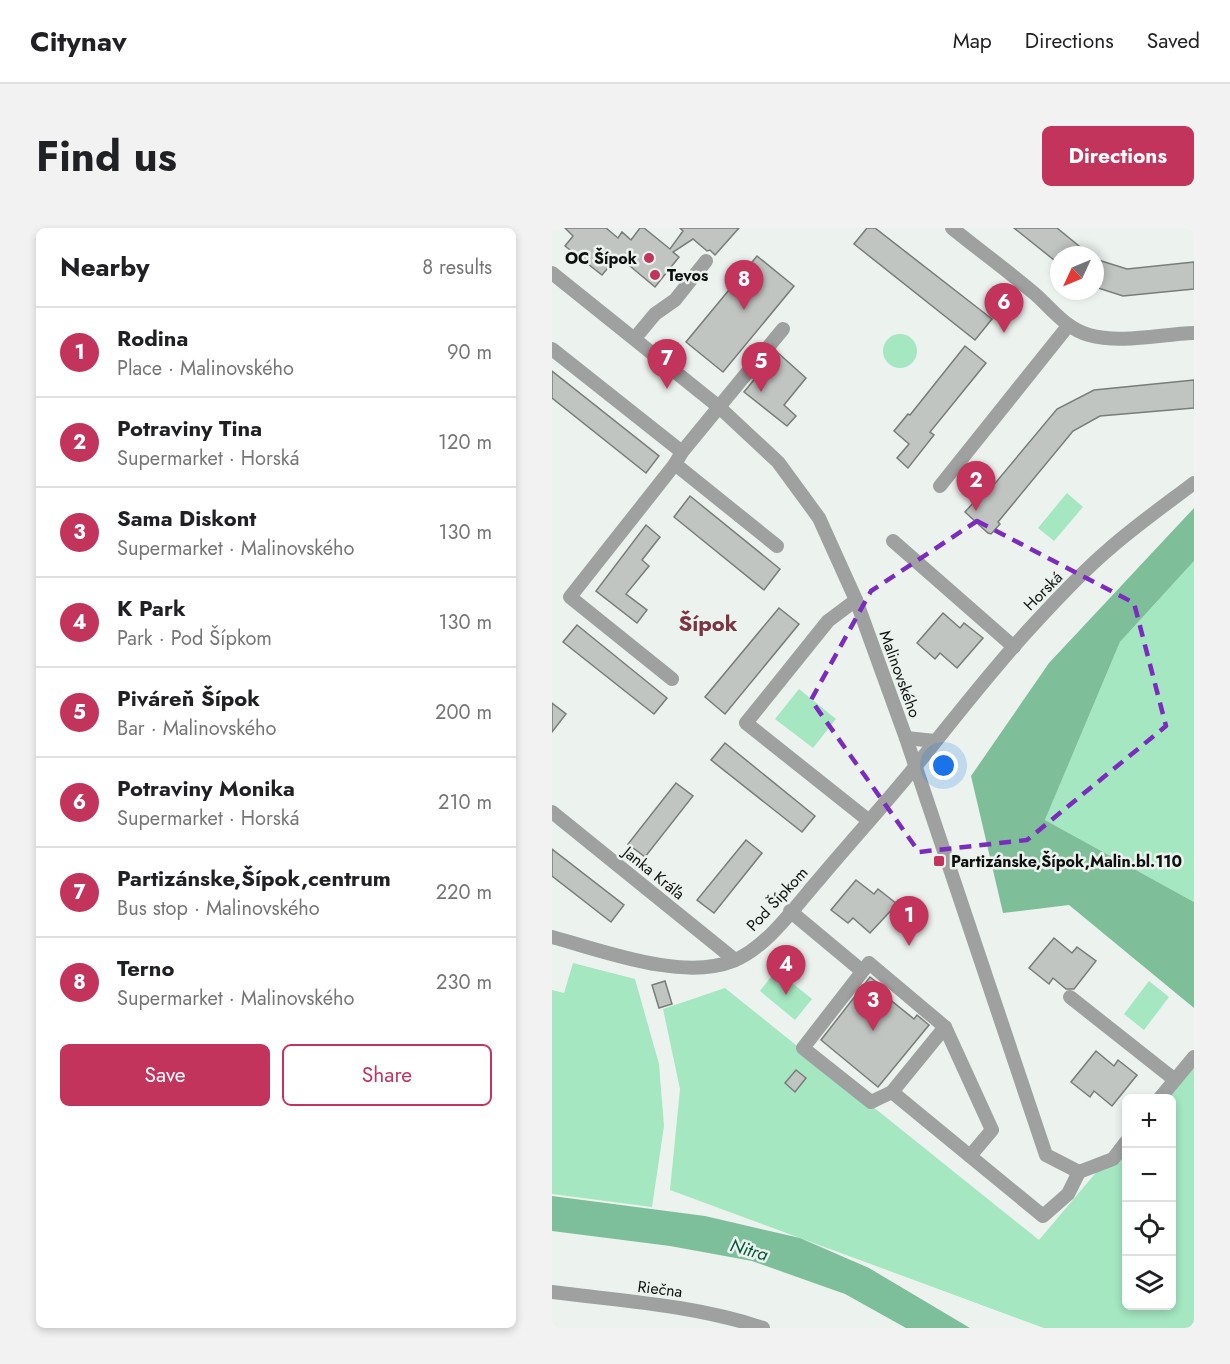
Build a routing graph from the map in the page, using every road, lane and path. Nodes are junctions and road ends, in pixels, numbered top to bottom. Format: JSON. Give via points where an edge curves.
{"nodes":[{"id":1,"x":952,"y":228,"type":"edge"},
{"id":2,"x":706,"y":261,"type":"dead end"},
{"id":3,"x":552,"y":273,"type":"edge"},
{"id":4,"x":1068,"y":326,"type":"junction"},
{"id":5,"x":783,"y":329,"type":"dead end"},
{"id":6,"x":1194,"y":333,"type":"edge"},
{"id":7,"x":635,"y":338,"type":"junction"},
{"id":8,"x":552,"y":349,"type":"edge"},
{"id":9,"x":719,"y":407,"type":"junction"},
{"id":10,"x":679,"y":458,"type":"junction"},
{"id":11,"x":1194,"y":483,"type":"edge"},
{"id":12,"x":940,"y":486,"type":"dead end"},
{"id":13,"x":893,"y":540,"type":"dead end"},
{"id":14,"x":777,"y":546,"type":"dead end"},
{"id":15,"x":856,"y":600,"type":"junction"},
{"id":16,"x":1014,"y":647,"type":"junction"},
{"id":17,"x":672,"y":679,"type":"dead end"},
{"id":18,"x":906,"y":738,"type":"junction"},
{"id":19,"x":935,"y":741,"type":"junction"},
{"id":20,"x":915,"y":767,"type":"junction"},
{"id":21,"x":552,"y":812,"type":"edge"},
{"id":22,"x":868,"y":820,"type":"junction"},
{"id":23,"x":790,"y":911,"type":"junction"},
{"id":24,"x":552,"y":937,"type":"edge"},
{"id":25,"x":735,"y":960,"type":"junction"},
{"id":26,"x":862,"y":971,"type":"junction"},
{"id":27,"x":1070,"y":997,"type":"dead end"},
{"id":28,"x":945,"y":1027,"type":"junction"},
{"id":29,"x":1194,"y":1057,"type":"edge"},
{"id":30,"x":1175,"y":1080,"type":"junction"},
{"id":31,"x":892,"y":1092,"type":"junction"},
{"id":32,"x":1163,"y":1094,"type":"edge"},
{"id":33,"x":1122,"y":1147,"type":"edge"},
{"id":34,"x":970,"y":1156,"type":"junction"},
{"id":35,"x":1079,"y":1172,"type":"junction"},
{"id":36,"x":552,"y":1292,"type":"edge"},
{"id":37,"x":763,"y":1328,"type":"edge"}],
"edges":[{"from":1,"to":4,"type":"street","via":[[1035,294]]},
{"from":2,"to":7,"type":"street","via":[[675,300],[655,314]]},
{"from":3,"to":7,"type":"street","name":"Malinovského"},
{"from":4,"to":6,"type":"street","via":[[1091,336],[1131,338]]},
{"from":4,"to":12,"type":"street"},
{"from":5,"to":9,"type":"street"},
{"from":7,"to":9,"type":"street","name":"Malinovského"},
{"from":8,"to":10,"type":"street"},
{"from":9,"to":10,"type":"street"},
{"from":9,"to":15,"type":"street","name":"Malinovského","via":[[778,462],[819,518]]},
{"from":10,"to":14,"type":"street"},
{"from":10,"to":17,"type":"street","via":[[570,597]]},
{"from":11,"to":16,"type":"street","name":"Horská","via":[[1107,551]]},
{"from":13,"to":16,"type":"street"},
{"from":15,"to":18,"type":"street","name":"Malinovského"},
{"from":15,"to":22,"type":"street","via":[[828,621],[746,723]]},
{"from":16,"to":19,"type":"street","name":"Horská"},
{"from":18,"to":19,"type":"street"},
{"from":18,"to":20,"type":"street","name":"Malinovského"},
{"from":19,"to":20,"type":"street","name":"Horská"},
{"from":20,"to":22,"type":"street","name":"Pod Šípkom"},
{"from":20,"to":35,"type":"street","name":"Malinovského","via":[[1046,1155]]},
{"from":21,"to":25,"type":"street","name":"Janka Kráľa"},
{"from":22,"to":23,"type":"street","name":"Pod Šípkom"},
{"from":23,"to":25,"type":"street","name":"Pod Šípkom","via":[[765,939]]},
{"from":23,"to":26,"type":"street"},
{"from":24,"to":25,"type":"street","name":"Pod Šípkom","via":[[644,962],[698,969]]},
{"from":26,"to":28,"type":"street","via":[[869,963]]},
{"from":26,"to":31,"type":"street","via":[[803,1048],[871,1102]]},
{"from":27,"to":30,"type":"street"},
{"from":28,"to":31,"type":"street"},
{"from":28,"to":34,"type":"street","via":[[992,1130]]},
{"from":29,"to":30,"type":"street"},
{"from":30,"to":32,"type":"street"},
{"from":31,"to":34,"type":"street"},
{"from":33,"to":35,"type":"street","via":[[1113,1159]]},
{"from":34,"to":35,"type":"street","via":[[1043,1216],[1068,1194]]},
{"from":36,"to":37,"type":"street","name":"Riečna","via":[[686,1309]]}]}
